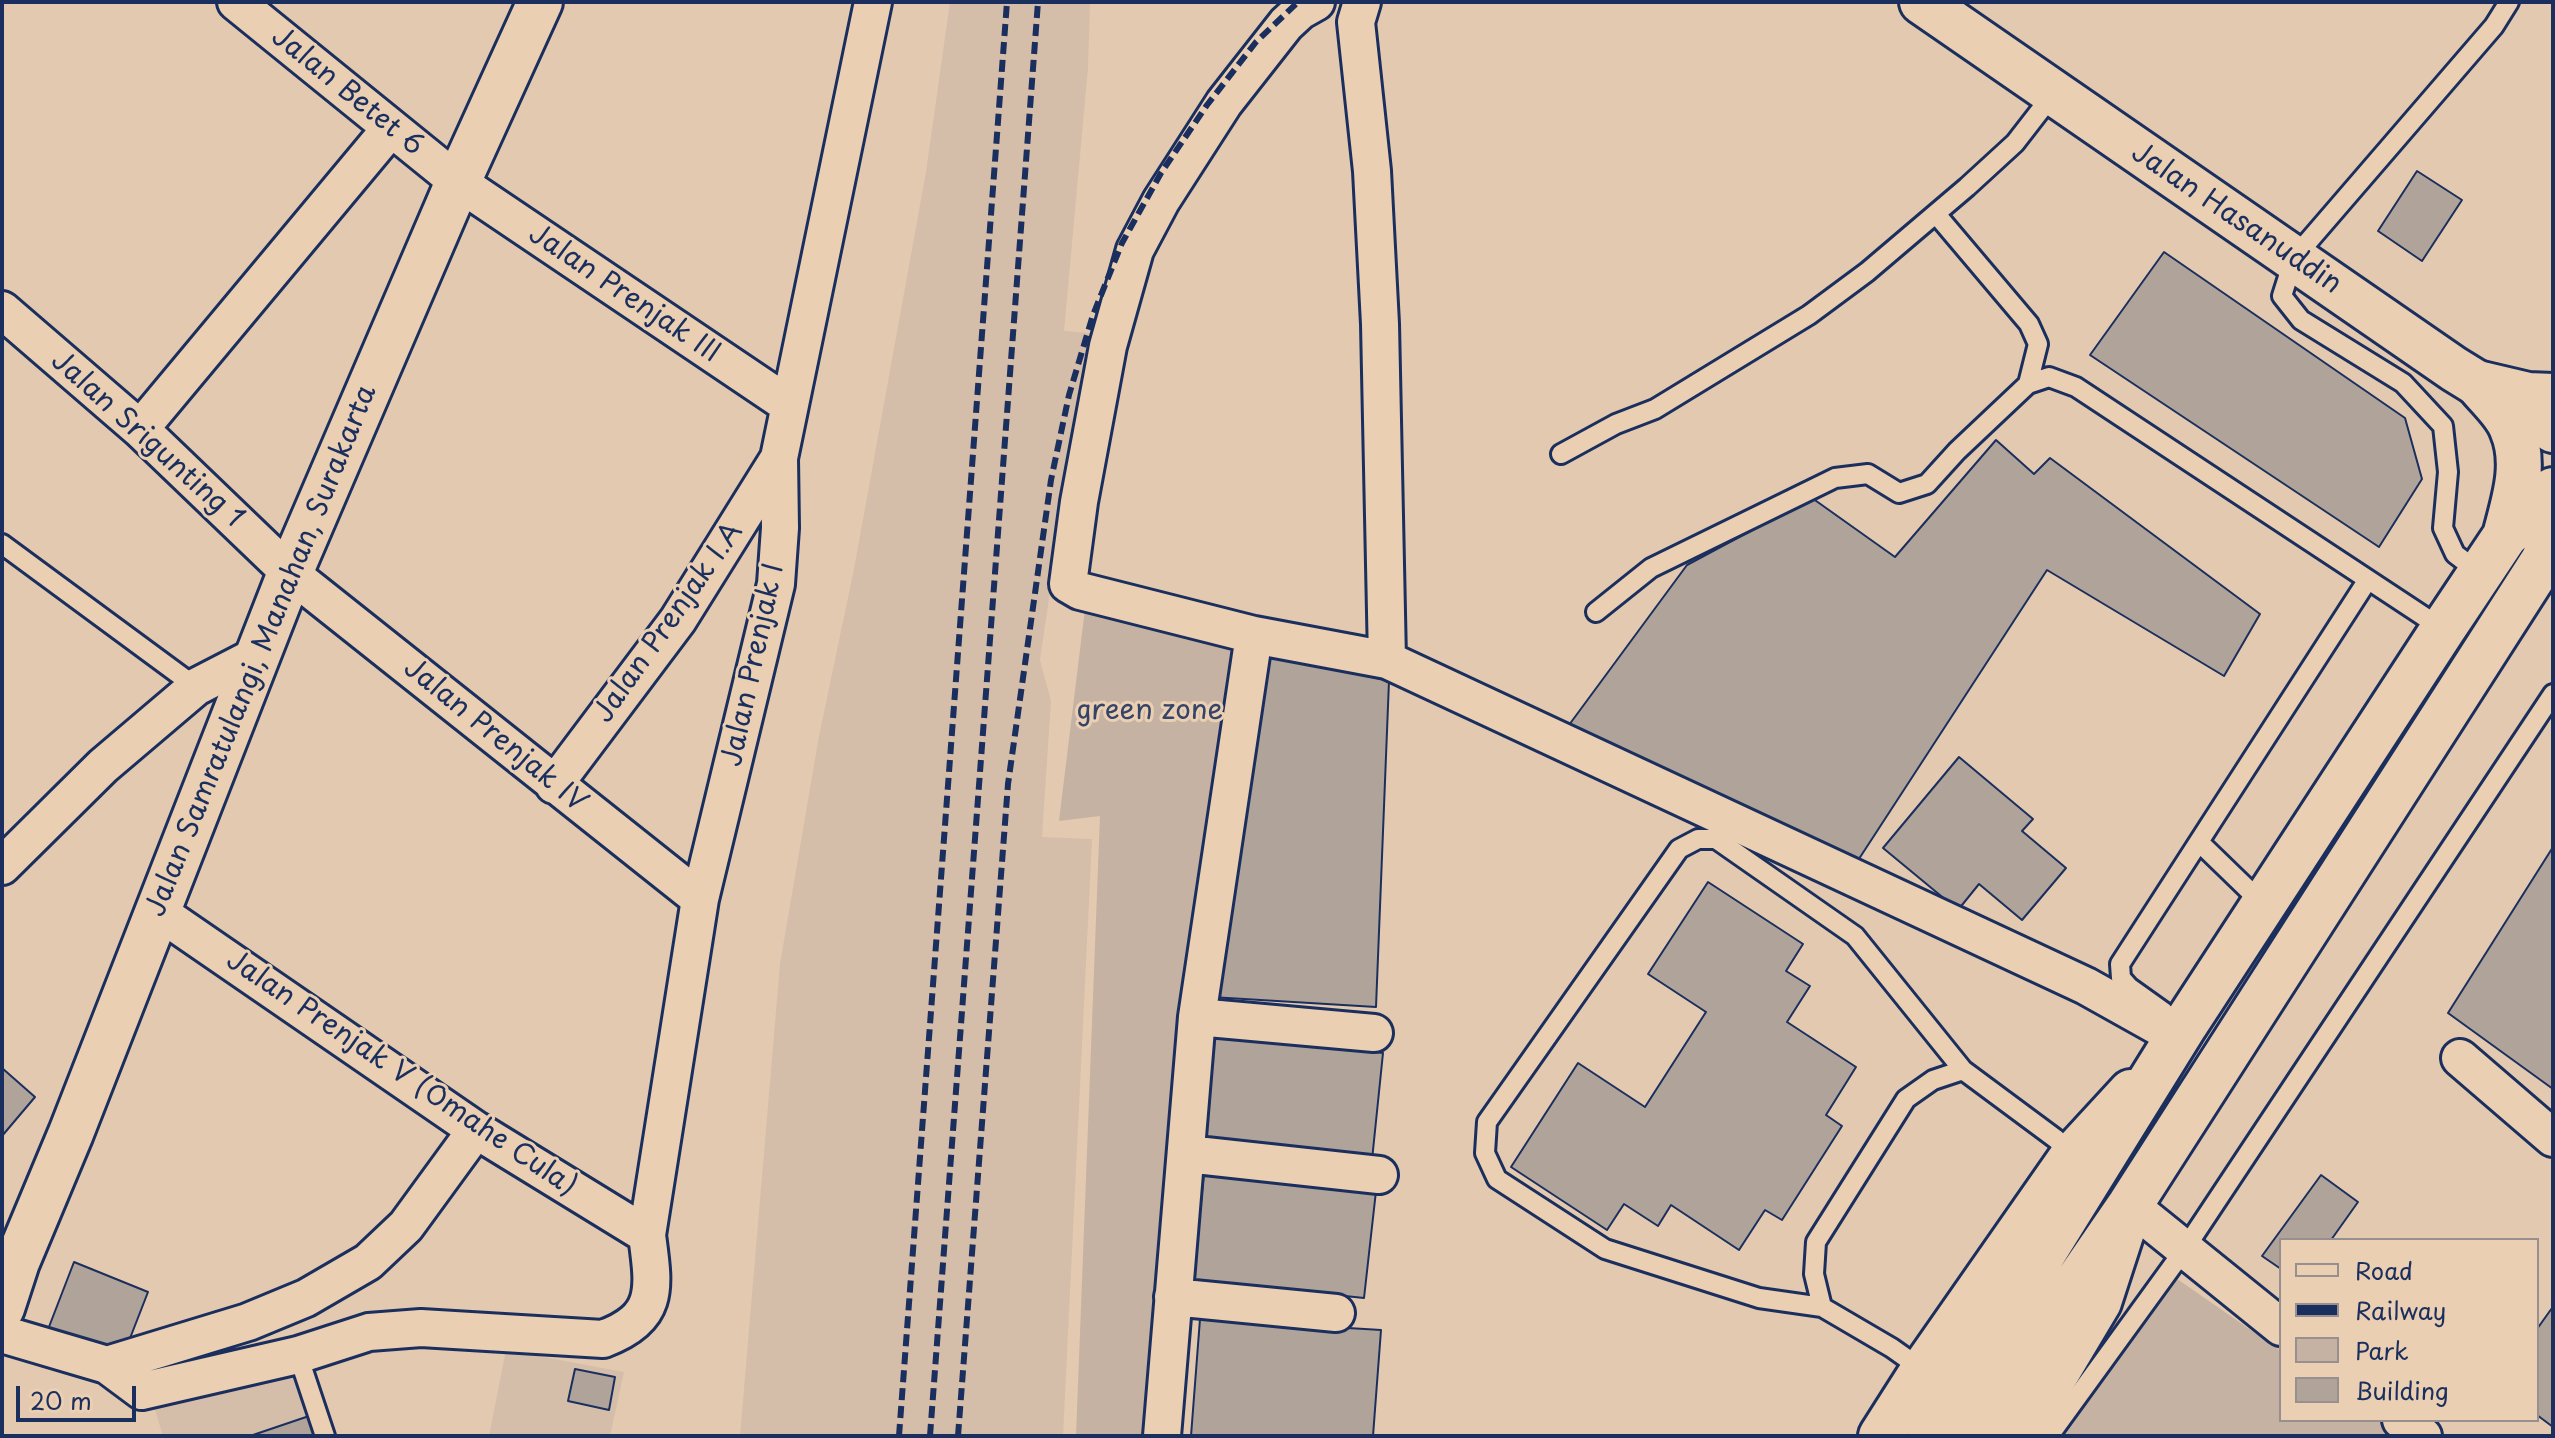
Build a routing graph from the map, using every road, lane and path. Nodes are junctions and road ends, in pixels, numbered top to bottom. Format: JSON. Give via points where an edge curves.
{"nodes":[{"id":1,"x":236,"y":2,"type":"edge"},
{"id":2,"x":540,"y":2,"type":"edge"},
{"id":3,"x":873,"y":2,"type":"edge"},
{"id":4,"x":1316,"y":2,"type":"edge"},
{"id":5,"x":1922,"y":2,"type":"edge"},
{"id":6,"x":2509,"y":2,"type":"edge"},
{"id":7,"x":1349,"y":5,"type":"edge"},
{"id":8,"x":2053,"y":94,"type":"junction"},
{"id":9,"x":391,"y":128,"type":"junction"},
{"id":10,"x":458,"y":182,"type":"junction"},
{"id":11,"x":1936,"y":214,"type":"junction"},
{"id":12,"x":2294,"y":258,"type":"junction"},
{"id":13,"x":2,"y":310,"type":"edge"},
{"id":14,"x":2477,"y":383,"type":"junction"},
{"id":15,"x":2028,"y":384,"type":"junction"},
{"id":16,"x":2553,"y":396,"type":"edge"},
{"id":17,"x":789,"y":405,"type":"junction"},
{"id":18,"x":140,"y":429,"type":"junction"},
{"id":19,"x":2553,"y":430,"type":"edge"},
{"id":20,"x":1561,"y":454,"type":"dead end"},
{"id":21,"x":779,"y":458,"type":"junction"},
{"id":22,"x":2548,"y":527,"type":"edge"},
{"id":23,"x":2505,"y":536,"type":"junction"},
{"id":24,"x":2,"y":544,"type":"edge"},
{"id":25,"x":290,"y":573,"type":"junction"},
{"id":26,"x":2482,"y":575,"type":"junction"},
{"id":27,"x":2367,"y":581,"type":"junction"},
{"id":28,"x":1596,"y":612,"type":"dead end"},
{"id":29,"x":2443,"y":629,"type":"junction"},
{"id":30,"x":1254,"y":635,"type":"junction"},
{"id":31,"x":258,"y":655,"type":"junction"},
{"id":32,"x":1387,"y":660,"type":"junction"},
{"id":33,"x":196,"y":687,"type":"junction"},
{"id":34,"x":2553,"y":694,"type":"edge"},
{"id":35,"x":554,"y":785,"type":"junction"},
{"id":36,"x":2199,"y":842,"type":"junction"},
{"id":37,"x":6,"y":853,"type":"edge"},
{"id":38,"x":700,"y":899,"type":"junction"},
{"id":39,"x":2264,"y":904,"type":"junction"},
{"id":40,"x":156,"y":910,"type":"junction"},
{"id":41,"x":1197,"y":1017,"type":"junction"},
{"id":42,"x":1374,"y":1033,"type":"dead end"},
{"id":43,"x":2180,"y":1035,"type":"junction"},
{"id":44,"x":2460,"y":1058,"type":"dead end"},
{"id":45,"x":1963,"y":1070,"type":"junction"},
{"id":46,"x":476,"y":1130,"type":"junction"},
{"id":47,"x":2553,"y":1138,"type":"edge"},
{"id":48,"x":1187,"y":1154,"type":"junction"},
{"id":49,"x":2073,"y":1155,"type":"junction"},
{"id":50,"x":1379,"y":1175,"type":"dead end"},
{"id":51,"x":2130,"y":1205,"type":"junction"},
{"id":52,"x":647,"y":1235,"type":"junction"},
{"id":53,"x":2184,"y":1250,"type":"junction"},
{"id":54,"x":9,"y":1257,"type":"edge"},
{"id":55,"x":1173,"y":1297,"type":"junction"},
{"id":56,"x":1822,"y":1307,"type":"junction"},
{"id":57,"x":2,"y":1308,"type":"edge"},
{"id":58,"x":1336,"y":1313,"type":"dead end"},
{"id":59,"x":2279,"y":1325,"type":"edge"},
{"id":60,"x":2,"y":1334,"type":"edge"},
{"id":61,"x":298,"y":1355,"type":"junction"},
{"id":62,"x":107,"y":1365,"type":"junction"},
{"id":63,"x":1923,"y":1370,"type":"junction"},
{"id":64,"x":1989,"y":1377,"type":"junction"},
{"id":65,"x":2404,"y":1422,"type":"edge"},
{"id":66,"x":325,"y":1436,"type":"edge"},
{"id":67,"x":1162,"y":1436,"type":"edge"},
{"id":68,"x":1881,"y":1436,"type":"edge"},
{"id":69,"x":1930,"y":1436,"type":"edge"},
{"id":70,"x":1975,"y":1436,"type":"edge"},
{"id":71,"x":2019,"y":1436,"type":"edge"},
{"id":72,"x":2049,"y":1436,"type":"edge"},
{"id":73,"x":2423,"y":1436,"type":"edge"}],
"edges":[{"from":1,"to":9,"type":"street","name":"Jalan Betet 6"},
{"from":2,"to":10,"type":"main road","name":"Jalan Samratulangi, Manahan, Surakarta"},
{"from":3,"to":17,"type":"street","name":"Jalan Prenjak I"},
{"from":4,"to":30,"type":"street","via":[[1286,24],[1224,103],[1135,250],[1108,346],[1068,577],[1068,584],[1080,591]]},
{"from":5,"to":8,"type":"main road","name":"Jalan Hasanuddin"},
{"from":6,"to":12,"type":"lane"},
{"from":7,"to":32,"type":"street","via":[[1356,22],[1372,171]]},
{"from":8,"to":11,"type":"lane","via":[[2015,143]]},
{"from":8,"to":12,"type":"main road","name":"Jalan Hasanuddin"},
{"from":9,"to":10,"type":"street","name":"Jalan Betet 6"},
{"from":9,"to":18,"type":"street"},
{"from":10,"to":17,"type":"street","name":"Jalan Prenjak III"},
{"from":10,"to":25,"type":"main road","name":"Jalan Samratulangi, Manahan, Surakarta"},
{"from":11,"to":15,"type":"lane","via":[[2029,324],[2038,344]]},
{"from":11,"to":20,"type":"lane","via":[[1809,315],[1655,409]]},
{"from":12,"to":14,"type":"main road","name":"Jalan Hasanuddin"},
{"from":12,"to":26,"type":"lane","via":[[2282,296],[2301,320],[2403,383],[2443,426],[2448,472],[2443,528],[2455,554]]},
{"from":13,"to":18,"type":"street","name":"Jalan Srigunting 1"},
{"from":14,"to":16,"type":"main road"},
{"from":14,"to":19,"type":"main road","name":"Jalan Hasanuddin"},
{"from":14,"to":23,"type":"main road","via":[[2512,426],[2517,446],[2518,486]]},
{"from":15,"to":27,"type":"lane","via":[[2049,377],[2076,387]]},
{"from":15,"to":28,"type":"lane","via":[[1927,484],[1899,493],[1868,474],[1835,478],[1651,568]]},
{"from":17,"to":21,"type":"street","name":"Jalan Prenjak I"},
{"from":18,"to":25,"type":"street","name":"Jalan Srigunting 1"},
{"from":21,"to":35,"type":"street","name":"Jalan Prenjak I.A","via":[[678,620]]},
{"from":21,"to":38,"type":"street","name":"Jalan Prenjak I","via":[[776,584]]},
{"from":22,"to":23,"type":"main road"},
{"from":22,"to":51,"type":"main road"},
{"from":23,"to":26,"type":"main road"},
{"from":24,"to":33,"type":"lane"},
{"from":25,"to":31,"type":"main road","name":"Jalan Samratulangi, Manahan, Surakarta"},
{"from":25,"to":35,"type":"street","name":"Jalan Prenjak IV"},
{"from":26,"to":29,"type":"main road"},
{"from":27,"to":29,"type":"lane"},
{"from":27,"to":36,"type":"lane"},
{"from":29,"to":39,"type":"main road"},
{"from":30,"to":32,"type":"street"},
{"from":30,"to":41,"type":"street"},
{"from":31,"to":33,"type":"street"},
{"from":31,"to":40,"type":"main road","name":"Jalan Samratulangi, Manahan, Surakarta"},
{"from":32,"to":43,"type":"street"},
{"from":33,"to":37,"type":"street"},
{"from":34,"to":53,"type":"lane"},
{"from":35,"to":38,"type":"street","name":"Jalan Prenjak IV"},
{"from":36,"to":39,"type":"lane"},
{"from":36,"to":43,"type":"lane","via":[[2120,964],[2121,978]]},
{"from":38,"to":52,"type":"street","name":"Jalan Prenjak I"},
{"from":39,"to":43,"type":"main road"},
{"from":40,"to":46,"type":"street","name":"Jalan Prenjak V (Omahe Cula)"},
{"from":40,"to":54,"type":"main road","name":"Jalan Samratulangi, Manahan, Surakarta","via":[[71,1133]]},
{"from":41,"to":42,"type":"street"},
{"from":41,"to":48,"type":"street"},
{"from":43,"to":49,"type":"main road"},
{"from":43,"to":64,"type":"main road","via":[[2092,1172]]},
{"from":44,"to":47,"type":"street"},
{"from":45,"to":49,"type":"lane"},
{"from":45,"to":56,"type":"lane","via":[[1933,1080],[1906,1099],[1816,1242],[1814,1274]]},
{"from":45,"to":56,"type":"lane","via":[[1855,936],[1716,839],[1698,839],[1679,849],[1487,1122],[1485,1153],[1497,1179],[1605,1249],[1759,1298]]},
{"from":46,"to":52,"type":"street","name":"Jalan Prenjak V (Omahe Cula)"},
{"from":46,"to":62,"type":"street","via":[[406,1226],[368,1262],[306,1298],[248,1322]]},
{"from":48,"to":50,"type":"street"},
{"from":48,"to":55,"type":"street"},
{"from":49,"to":63,"type":"main road"},
{"from":51,"to":53,"type":"street"},
{"from":51,"to":64,"type":"main road"},
{"from":51,"to":71,"type":"main road","via":[[2099,1302]]},
{"from":52,"to":61,"type":"street","name":"Jalan Prenjak I","via":[[652,1281],[643,1315],[625,1331],[603,1339],[421,1328],[369,1332]]},
{"from":53,"to":59,"type":"street"},
{"from":53,"to":72,"type":"lane"},
{"from":54,"to":57,"type":"main road","name":"Jalan Samratulangi, Manahan, Surakarta"},
{"from":55,"to":58,"type":"street"},
{"from":55,"to":67,"type":"street"},
{"from":56,"to":63,"type":"lane"},
{"from":60,"to":62,"type":"street"},
{"from":61,"to":62,"type":"street","name":"Jalan Prenjak I","via":[[142,1391]]},
{"from":61,"to":66,"type":"lane"},
{"from":63,"to":68,"type":"main road"},
{"from":64,"to":69,"type":"main road"},
{"from":64,"to":70,"type":"main road"},
{"from":65,"to":73,"type":"street"}]}
